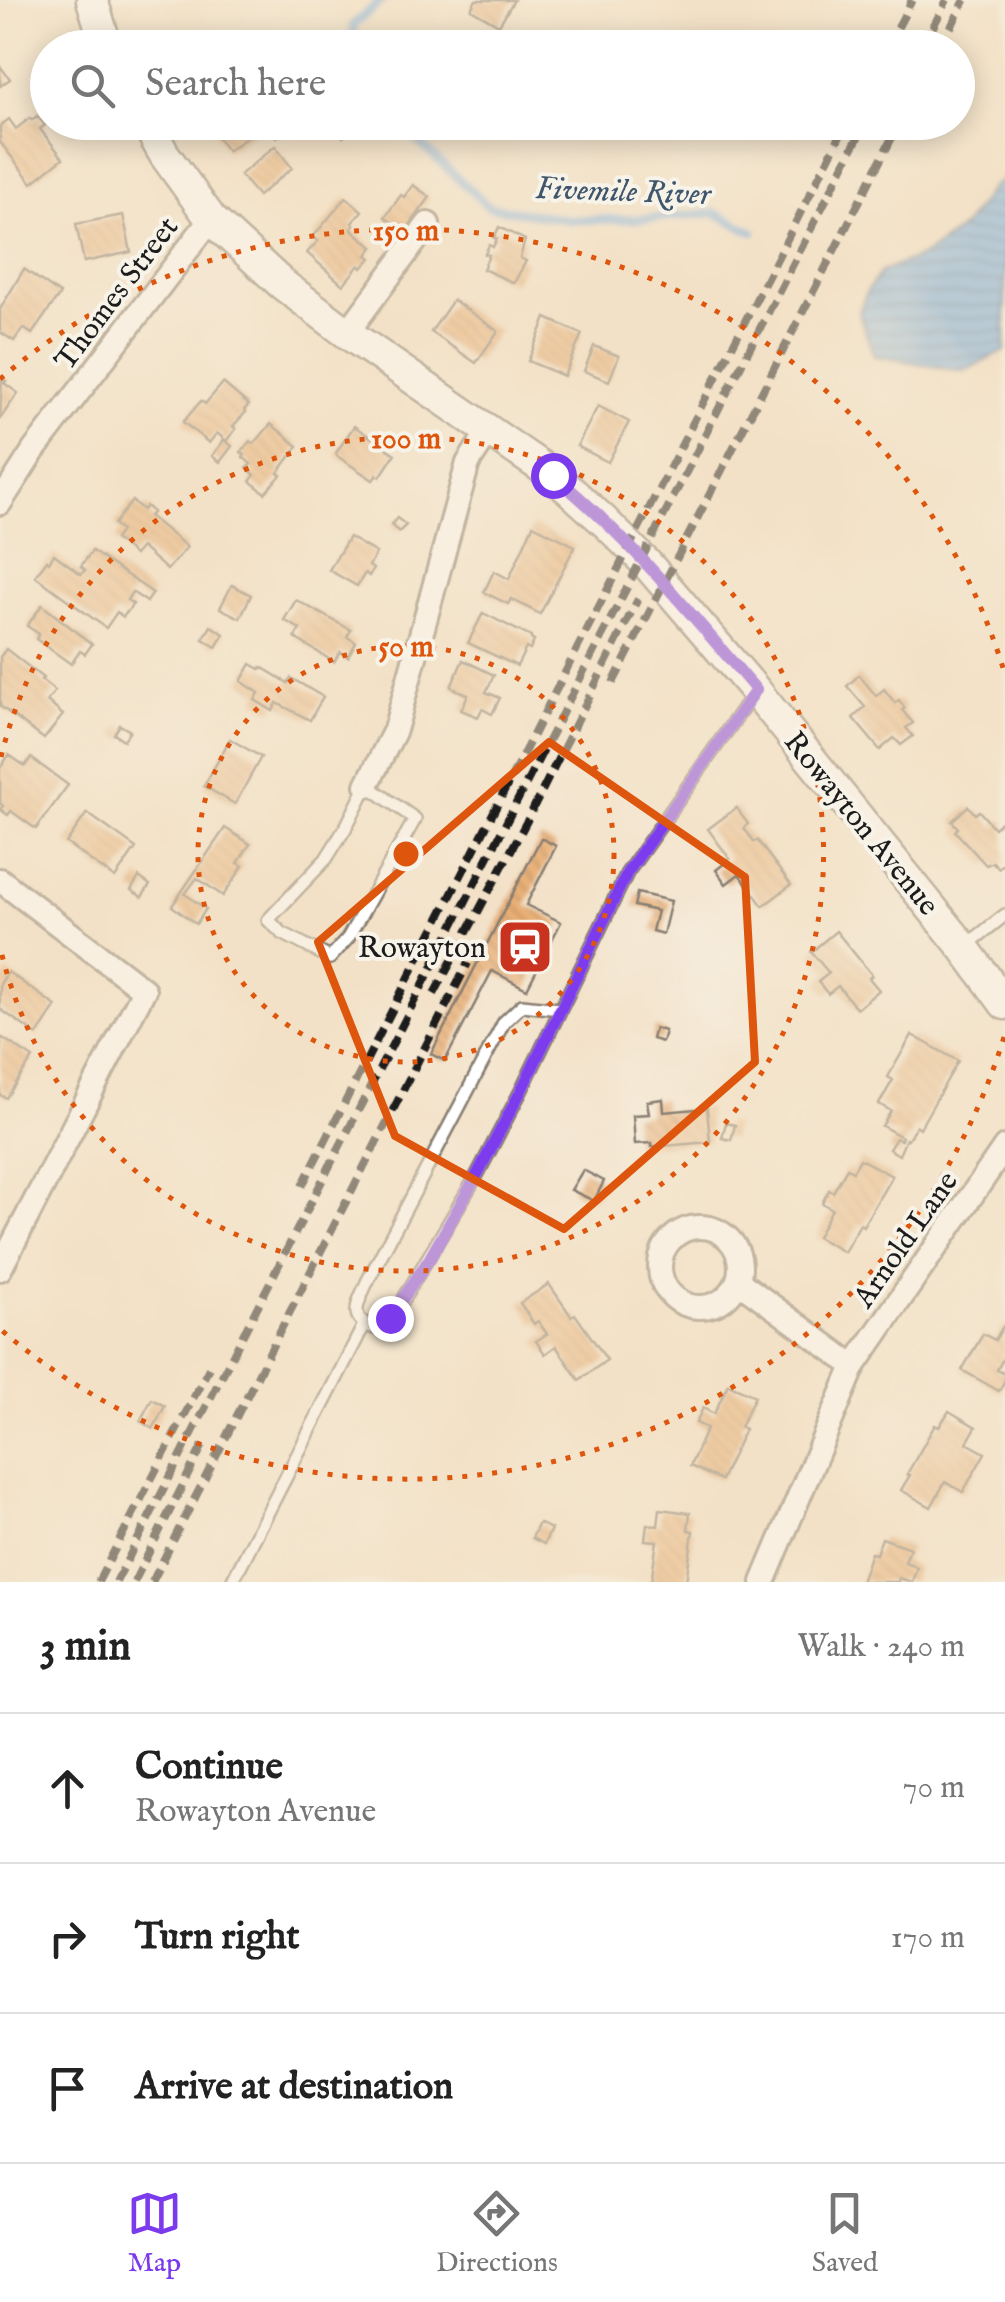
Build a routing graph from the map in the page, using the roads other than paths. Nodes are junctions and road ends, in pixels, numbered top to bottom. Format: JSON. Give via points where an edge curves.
{"nodes":[{"id":1,"x":92,"y":0,"type":"edge"},
{"id":2,"x":101,"y":30,"type":"edge"},
{"id":3,"x":156,"y":140,"type":"edge"},
{"id":4,"x":211,"y":219,"type":"junction"},
{"id":5,"x":428,"y":224,"type":"dead end"},
{"id":6,"x":347,"y":334,"type":"junction"},
{"id":7,"x":490,"y":431,"type":"junction"},
{"id":8,"x":0,"y":503,"type":"edge"},
{"id":9,"x":756,"y":690,"type":"junction"},
{"id":10,"x":368,"y":786,"type":"junction"},
{"id":11,"x":0,"y":880,"type":"edge"},
{"id":12,"x":1005,"y":915,"type":"edge"},
{"id":13,"x":964,"y":948,"type":"junction"},
{"id":14,"x":1005,"y":1004,"type":"edge"},
{"id":15,"x":560,"y":1008,"type":"junction"},
{"id":16,"x":1005,"y":1147,"type":"edge"},
{"id":17,"x":0,"y":1270,"type":"edge"},
{"id":18,"x":738,"y":1282,"type":"dead end"},
{"id":19,"x":364,"y":1324,"type":"junction"},
{"id":20,"x":854,"y":1366,"type":"junction"},
{"id":21,"x":232,"y":1582,"type":"edge"},
{"id":22,"x":763,"y":1582,"type":"edge"}],
"edges":[{"from":1,"to":2,"type":"street"},
{"from":3,"to":4,"type":"street","name":"Rowayton Avenue"},
{"from":4,"to":6,"type":"street","name":"Rowayton Avenue"},
{"from":4,"to":8,"type":"street","name":"Thomes Street"},
{"from":5,"to":6,"type":"street"},
{"from":6,"to":7,"type":"street","name":"Rowayton Avenue"},
{"from":7,"to":9,"type":"street","name":"Rowayton Avenue","via":[[606,522]]},
{"from":7,"to":10,"type":"street","via":[[468,463],[395,730]]},
{"from":9,"to":13,"type":"street","name":"Rowayton Avenue"},
{"from":9,"to":15,"type":"lane","via":[[627,873]]},
{"from":10,"to":10,"type":"lane","via":[[415,819],[330,958],[268,920],[326,859]]},
{"from":11,"to":17,"type":"street","via":[[144,990]]},
{"from":12,"to":13,"type":"lane"},
{"from":13,"to":14,"type":"street","name":"Rowayton Avenue"},
{"from":15,"to":19,"type":"lane","via":[[430,1258],[390,1318],[374,1328]]},
{"from":15,"to":19,"type":"lane","via":[[522,1005],[504,1022],[367,1282],[356,1309]]},
{"from":16,"to":20,"type":"street","name":"Arnold Lane"},
{"from":18,"to":20,"type":"street"},
{"from":19,"to":21,"type":"lane"},
{"from":20,"to":22,"type":"street","name":"Arnold Lane"}]}
